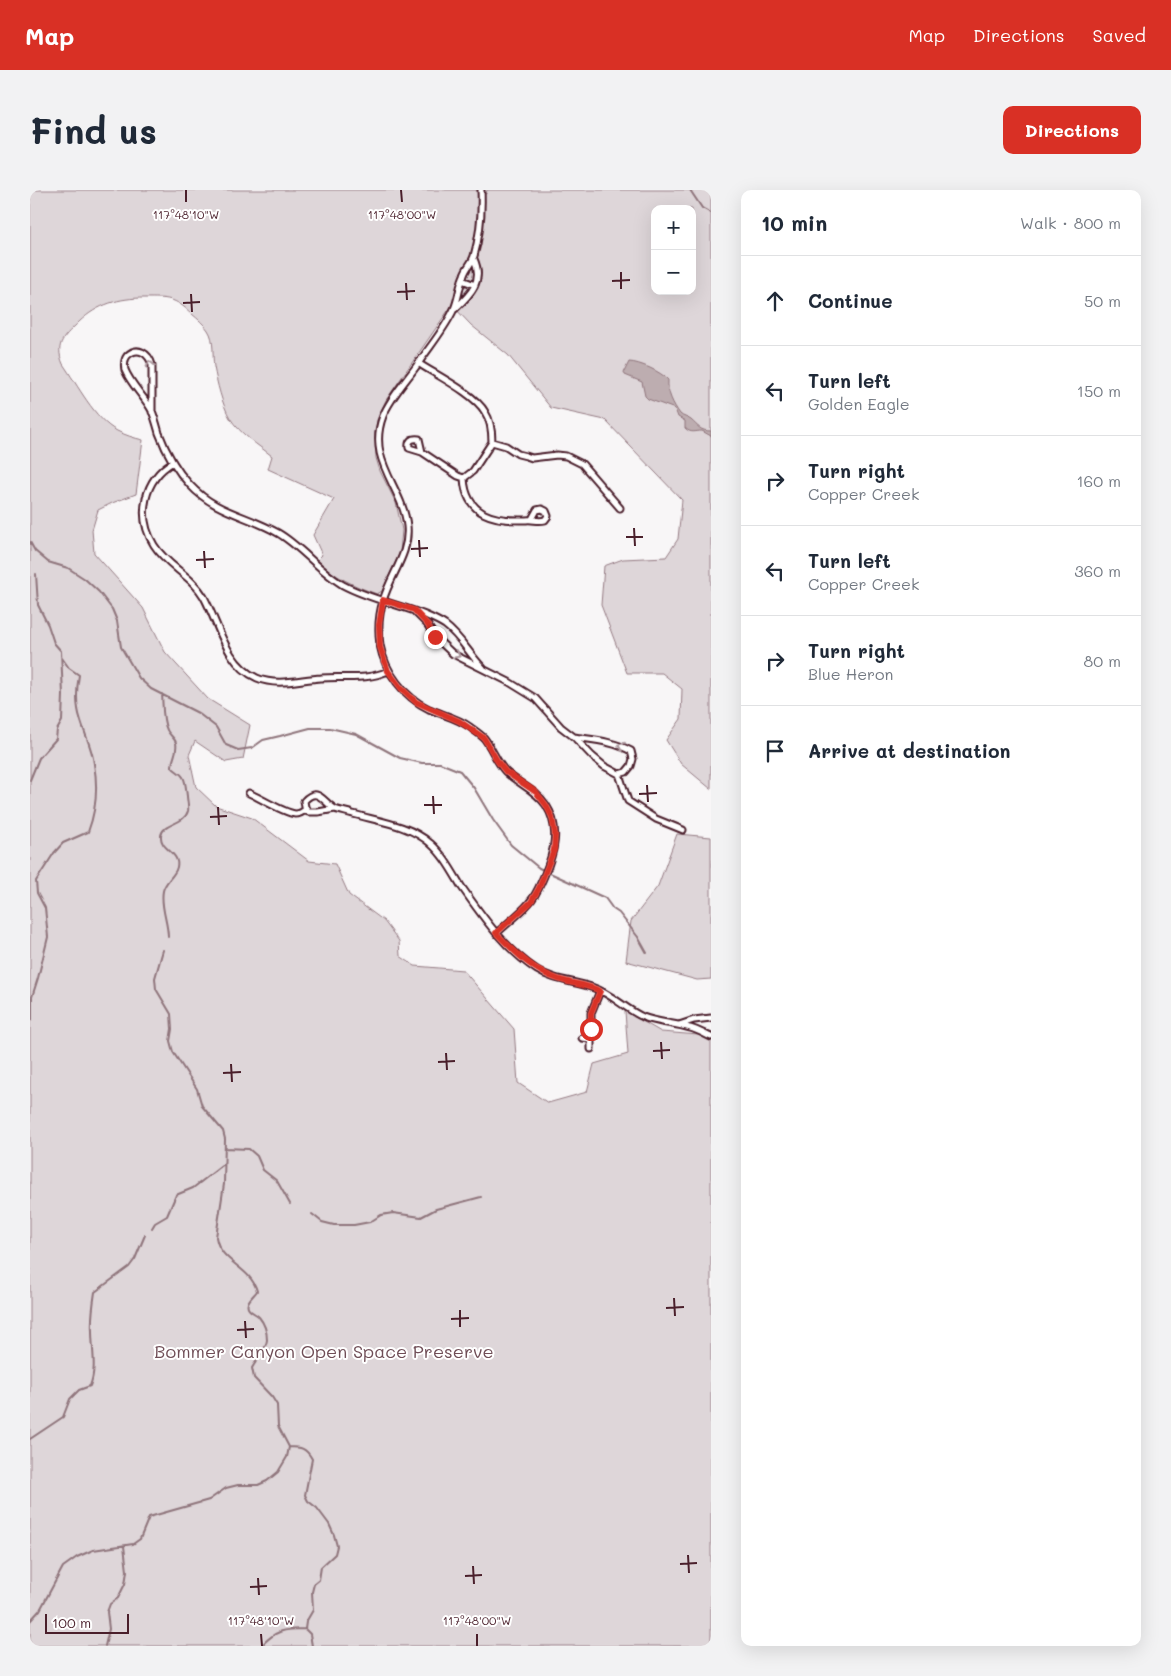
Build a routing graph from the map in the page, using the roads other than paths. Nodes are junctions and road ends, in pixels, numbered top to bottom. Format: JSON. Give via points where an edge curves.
{"nodes":[{"id":1,"x":481,"y":190,"type":"edge"},
{"id":2,"x":474,"y":259,"type":"junction"},
{"id":3,"x":462,"y":280,"type":"junction"},
{"id":4,"x":475,"y":285,"type":"junction"},
{"id":5,"x":454,"y":310,"type":"junction"},
{"id":6,"x":418,"y":363,"type":"junction"},
{"id":7,"x":152,"y":412,"type":"junction"},
{"id":8,"x":492,"y":442,"type":"junction"},
{"id":9,"x":422,"y":452,"type":"dead end"},
{"id":10,"x":173,"y":462,"type":"junction"},
{"id":11,"x":464,"y":478,"type":"junction"},
{"id":12,"x":620,"y":508,"type":"dead end"},
{"id":13,"x":532,"y":520,"type":"dead end"},
{"id":14,"x":383,"y":600,"type":"junction"},
{"id":15,"x":414,"y":610,"type":"junction"},
{"id":16,"x":482,"y":668,"type":"junction"},
{"id":17,"x":388,"y":671,"type":"junction"},
{"id":18,"x":574,"y":737,"type":"junction"},
{"id":19,"x":619,"y":774,"type":"junction"},
{"id":20,"x":249,"y":793,"type":"dead end"},
{"id":21,"x":306,"y":809,"type":"junction"},
{"id":22,"x":335,"y":809,"type":"junction"},
{"id":23,"x":683,"y":830,"type":"dead end"},
{"id":24,"x":496,"y":933,"type":"junction"},
{"id":25,"x":600,"y":991,"type":"junction"},
{"id":26,"x":711,"y":1018,"type":"edge"},
{"id":27,"x":676,"y":1026,"type":"junction"},
{"id":28,"x":711,"y":1037,"type":"edge"},
{"id":29,"x":582,"y":1038,"type":"dead end"},
{"id":30,"x":591,"y":1039,"type":"junction"},
{"id":31,"x":591,"y":1049,"type":"dead end"}],
"edges":[{"from":1,"to":2,"type":"street"},
{"from":2,"to":3,"type":"street"},
{"from":2,"to":4,"type":"street","via":[[478,270]]},
{"from":3,"to":4,"type":"street"},
{"from":3,"to":5,"type":"street"},
{"from":4,"to":5,"type":"street"},
{"from":5,"to":6,"type":"street"},
{"from":6,"to":8,"type":"street","via":[[467,394],[485,411]]},
{"from":6,"to":14,"type":"street","via":[[386,410],[380,429],[384,468],[401,504],[408,538]]},
{"from":7,"to":7,"type":"street","one_way":true,"via":[[150,358],[146,353],[133,352],[125,358],[125,369]]},
{"from":7,"to":10,"type":"street"},
{"from":8,"to":11,"type":"street","via":[[473,471]]},
{"from":8,"to":12,"type":"street","via":[[532,458],[557,455],[574,459]]},
{"from":9,"to":11,"type":"street"},
{"from":10,"to":14,"type":"street","via":[[190,485],[215,506],[280,534],[332,578]]},
{"from":10,"to":17,"type":"street","via":[[158,474],[148,490],[145,505],[149,534],[154,546],[203,596],[228,650],[243,669],[256,678],[271,682],[365,678]]},
{"from":11,"to":13,"type":"street","via":[[470,499],[480,512],[495,519]]},
{"from":14,"to":15,"type":"street"},
{"from":14,"to":17,"type":"street","via":[[379,636]]},
{"from":15,"to":16,"type":"street","one_way":true,"via":[[445,648]]},
{"from":15,"to":16,"type":"street","via":[[450,629]]},
{"from":16,"to":18,"type":"street","via":[[525,690]]},
{"from":17,"to":24,"type":"street","via":[[416,702],[459,721],[484,738],[506,772],[536,792],[552,817],[554,850],[539,888],[531,902]]},
{"from":18,"to":19,"type":"street","via":[[604,766]]},
{"from":19,"to":18,"type":"street","one_way":true,"via":[[631,766],[631,751],[604,741]]},
{"from":19,"to":23,"type":"street","via":[[628,801]]},
{"from":20,"to":21,"type":"street","via":[[288,812],[296,814]]},
{"from":21,"to":22,"type":"street","via":[[308,812]]},
{"from":21,"to":22,"type":"street","via":[[304,800],[314,794]]},
{"from":22,"to":24,"type":"street","via":[[404,828],[431,843]]},
{"from":24,"to":25,"type":"street","via":[[546,975]]},
{"from":25,"to":27,"type":"street","via":[[630,1011]]},
{"from":25,"to":30,"type":"street","via":[[591,1013]]},
{"from":26,"to":27,"type":"street"},
{"from":27,"to":28,"type":"street","via":[[689,1027]]},
{"from":29,"to":30,"type":"street"},
{"from":30,"to":31,"type":"street"}]}
